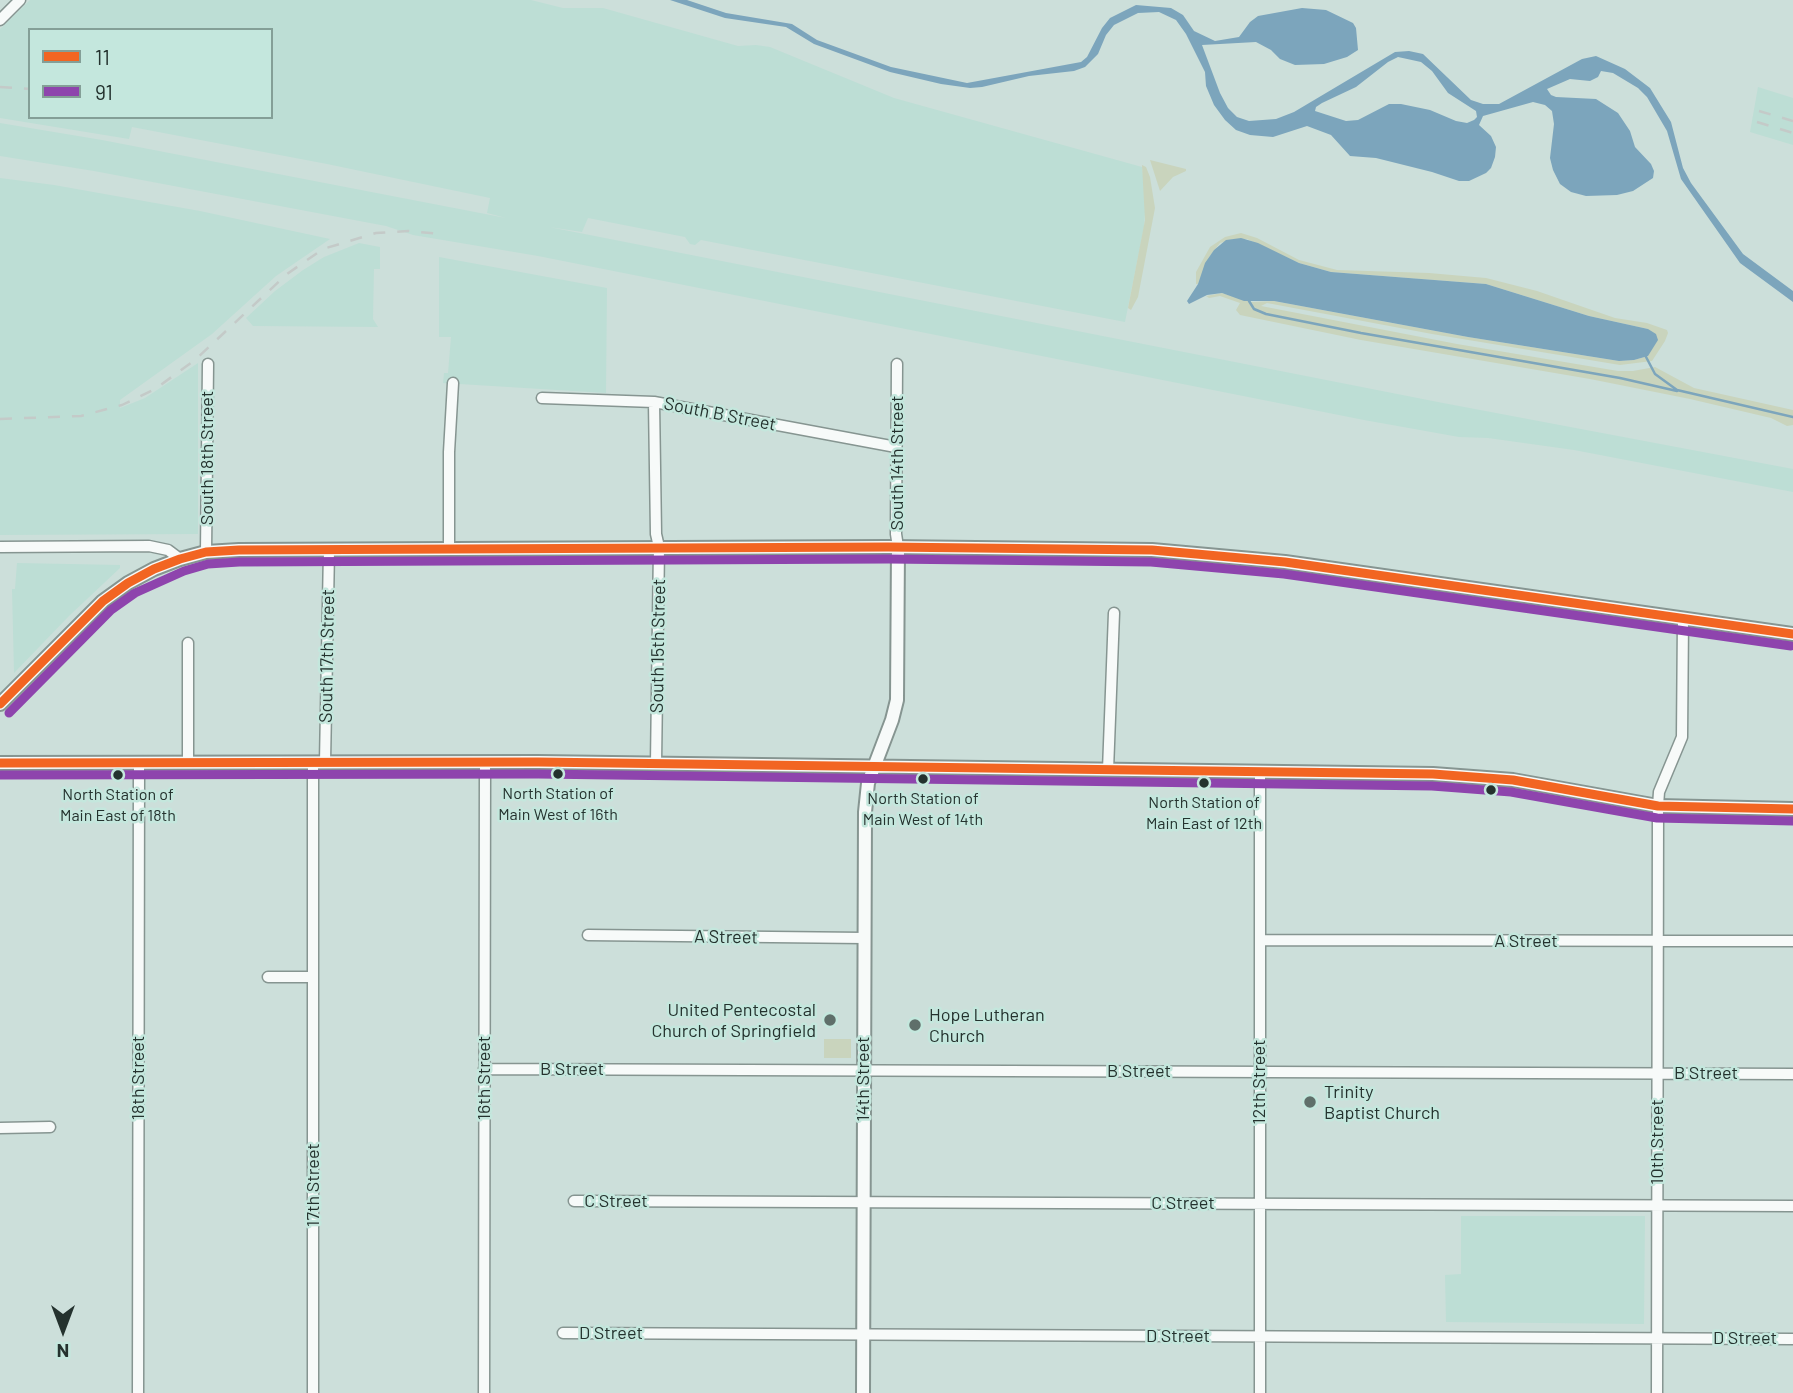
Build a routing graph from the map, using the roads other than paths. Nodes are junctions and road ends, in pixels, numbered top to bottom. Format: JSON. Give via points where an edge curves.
{"nodes":[{"id":1,"x":20,"y":0,"type":"edge"},
{"id":2,"x":0,"y":20,"type":"edge"},
{"id":3,"x":208,"y":364,"type":"dead end"},
{"id":4,"x":897,"y":364,"type":"dead end"},
{"id":5,"x":453,"y":383,"type":"dead end"},
{"id":6,"x":542,"y":398,"type":"dead end"},
{"id":7,"x":654,"y":402,"type":"junction"},
{"id":8,"x":896,"y":447,"type":"junction"},
{"id":9,"x":0,"y":547,"type":"edge"},
{"id":10,"x":659,"y":547,"type":"junction"},
{"id":11,"x":898,"y":547,"type":"junction"},
{"id":12,"x":449,"y":548,"type":"junction"},
{"id":13,"x":329,"y":550,"type":"junction"},
{"id":14,"x":206,"y":552,"type":"junction"},
{"id":15,"x":180,"y":559,"type":"junction"},
{"id":16,"x":1114,"y":612,"type":"dead end"},
{"id":17,"x":1683,"y":618,"type":"junction"},
{"id":18,"x":1793,"y":634,"type":"edge"},
{"id":19,"x":188,"y":643,"type":"dead end"},
{"id":20,"x":0,"y":704,"type":"edge"},
{"id":21,"x":139,"y":762,"type":"junction"},
{"id":22,"x":188,"y":762,"type":"junction"},
{"id":23,"x":319,"y":762,"type":"junction"},
{"id":24,"x":485,"y":762,"type":"junction"},
{"id":25,"x":656,"y":763,"type":"junction"},
{"id":26,"x":0,"y":764,"type":"edge"},
{"id":27,"x":873,"y":767,"type":"junction"},
{"id":28,"x":1108,"y":769,"type":"junction"},
{"id":29,"x":1260,"y":772,"type":"junction"},
{"id":30,"x":1658,"y":806,"type":"junction"},
{"id":31,"x":1793,"y":809,"type":"edge"},
{"id":32,"x":588,"y":935,"type":"dead end"},
{"id":33,"x":864,"y":938,"type":"junction"},
{"id":34,"x":1260,"y":940,"type":"junction"},
{"id":35,"x":1657,"y":941,"type":"junction"},
{"id":36,"x":1793,"y":941,"type":"edge"},
{"id":37,"x":268,"y":977,"type":"dead end"},
{"id":38,"x":313,"y":977,"type":"junction"},
{"id":39,"x":484,"y":1069,"type":"junction"},
{"id":40,"x":863,"y":1070,"type":"junction"},
{"id":41,"x":1259,"y":1071,"type":"junction"},
{"id":42,"x":1657,"y":1073,"type":"junction"},
{"id":43,"x":1793,"y":1074,"type":"edge"},
{"id":44,"x":0,"y":1128,"type":"edge"},
{"id":45,"x":50,"y":1128,"type":"dead end"},
{"id":46,"x":574,"y":1201,"type":"dead end"},
{"id":47,"x":863,"y":1203,"type":"junction"},
{"id":48,"x":1259,"y":1204,"type":"junction"},
{"id":49,"x":1657,"y":1206,"type":"junction"},
{"id":50,"x":1793,"y":1206,"type":"edge"},
{"id":51,"x":563,"y":1333,"type":"dead end"},
{"id":52,"x":863,"y":1334,"type":"junction"},
{"id":53,"x":1259,"y":1336,"type":"junction"},
{"id":54,"x":1656,"y":1338,"type":"junction"},
{"id":55,"x":1793,"y":1339,"type":"edge"},
{"id":56,"x":138,"y":1393,"type":"edge"},
{"id":57,"x":313,"y":1393,"type":"edge"},
{"id":58,"x":484,"y":1393,"type":"edge"},
{"id":59,"x":863,"y":1393,"type":"edge"},
{"id":60,"x":1260,"y":1393,"type":"edge"},
{"id":61,"x":1657,"y":1393,"type":"edge"}],
"edges":[{"from":1,"to":2,"type":"street"},
{"from":3,"to":14,"type":"street","name":"South 18th Street"},
{"from":4,"to":8,"type":"street","name":"South 14th Street"},
{"from":5,"to":12,"type":"street"},
{"from":6,"to":7,"type":"street","name":"South B Street"},
{"from":7,"to":8,"type":"street","name":"South B Street"},
{"from":7,"to":10,"type":"street","name":"South 15th Street"},
{"from":8,"to":11,"type":"street","name":"South 14th Street"},
{"from":9,"to":15,"type":"street","via":[[149,546],[168,550]]},
{"from":10,"to":11,"type":"main road"},
{"from":10,"to":12,"type":"main road"},
{"from":10,"to":25,"type":"street","name":"South 15th Street"},
{"from":11,"to":17,"type":"main road","via":[[1209,553]]},
{"from":11,"to":27,"type":"main road","name":"South 14th Street","via":[[898,700]]},
{"from":12,"to":13,"type":"main road"},
{"from":13,"to":14,"type":"main road"},
{"from":13,"to":23,"type":"street","name":"South 17th Street"},
{"from":14,"to":15,"type":"main road"},
{"from":15,"to":20,"type":"main road","via":[[128,583],[103,601]]},
{"from":16,"to":28,"type":"street"},
{"from":17,"to":18,"type":"main road"},
{"from":17,"to":30,"type":"street","name":"10th Street","via":[[1682,737]]},
{"from":19,"to":22,"type":"street"},
{"from":21,"to":22,"type":"main road"},
{"from":21,"to":26,"type":"main road"},
{"from":21,"to":56,"type":"street","name":"18th Street"},
{"from":22,"to":23,"type":"main road"},
{"from":23,"to":24,"type":"main road"},
{"from":23,"to":38,"type":"street","name":"17th Street"},
{"from":24,"to":25,"type":"main road"},
{"from":24,"to":39,"type":"street","name":"16th Street"},
{"from":25,"to":27,"type":"main road"},
{"from":27,"to":28,"type":"main road"},
{"from":27,"to":33,"type":"main road","name":"14th Street","via":[[865,812]]},
{"from":28,"to":29,"type":"main road"},
{"from":29,"to":30,"type":"main road","via":[[1479,776]]},
{"from":29,"to":34,"type":"street","name":"12th Street"},
{"from":30,"to":31,"type":"main road"},
{"from":30,"to":35,"type":"street","name":"10th Street"},
{"from":32,"to":33,"type":"street","name":"A Street"},
{"from":33,"to":40,"type":"main road","name":"14th Street"},
{"from":34,"to":35,"type":"street","name":"A Street"},
{"from":34,"to":41,"type":"street","name":"12th Street"},
{"from":35,"to":36,"type":"street","name":"A Street"},
{"from":35,"to":42,"type":"street","name":"10th Street"},
{"from":37,"to":38,"type":"street"},
{"from":38,"to":57,"type":"street","name":"17th Street"},
{"from":39,"to":40,"type":"street","name":"B Street"},
{"from":39,"to":58,"type":"street","name":"16th Street"},
{"from":40,"to":41,"type":"street","name":"B Street"},
{"from":40,"to":47,"type":"main road","name":"14th Street"},
{"from":41,"to":42,"type":"street","name":"B Street"},
{"from":41,"to":48,"type":"street","name":"12th Street"},
{"from":42,"to":43,"type":"street","name":"B Street"},
{"from":42,"to":49,"type":"street","name":"10th Street"},
{"from":44,"to":45,"type":"street"},
{"from":46,"to":47,"type":"street","name":"C Street"},
{"from":47,"to":48,"type":"street","name":"C Street"},
{"from":47,"to":52,"type":"main road","name":"14th Street"},
{"from":48,"to":49,"type":"street","name":"C Street"},
{"from":48,"to":53,"type":"street","name":"12th Street"},
{"from":49,"to":50,"type":"street","name":"C Street"},
{"from":49,"to":54,"type":"street","name":"10th Street"},
{"from":51,"to":52,"type":"street","name":"D Street"},
{"from":52,"to":53,"type":"street","name":"D Street"},
{"from":52,"to":59,"type":"main road","name":"14th Street"},
{"from":53,"to":54,"type":"street","name":"D Street"},
{"from":53,"to":60,"type":"street","name":"12th Street"},
{"from":54,"to":55,"type":"street","name":"D Street"},
{"from":54,"to":61,"type":"street","name":"10th Street"}]}
